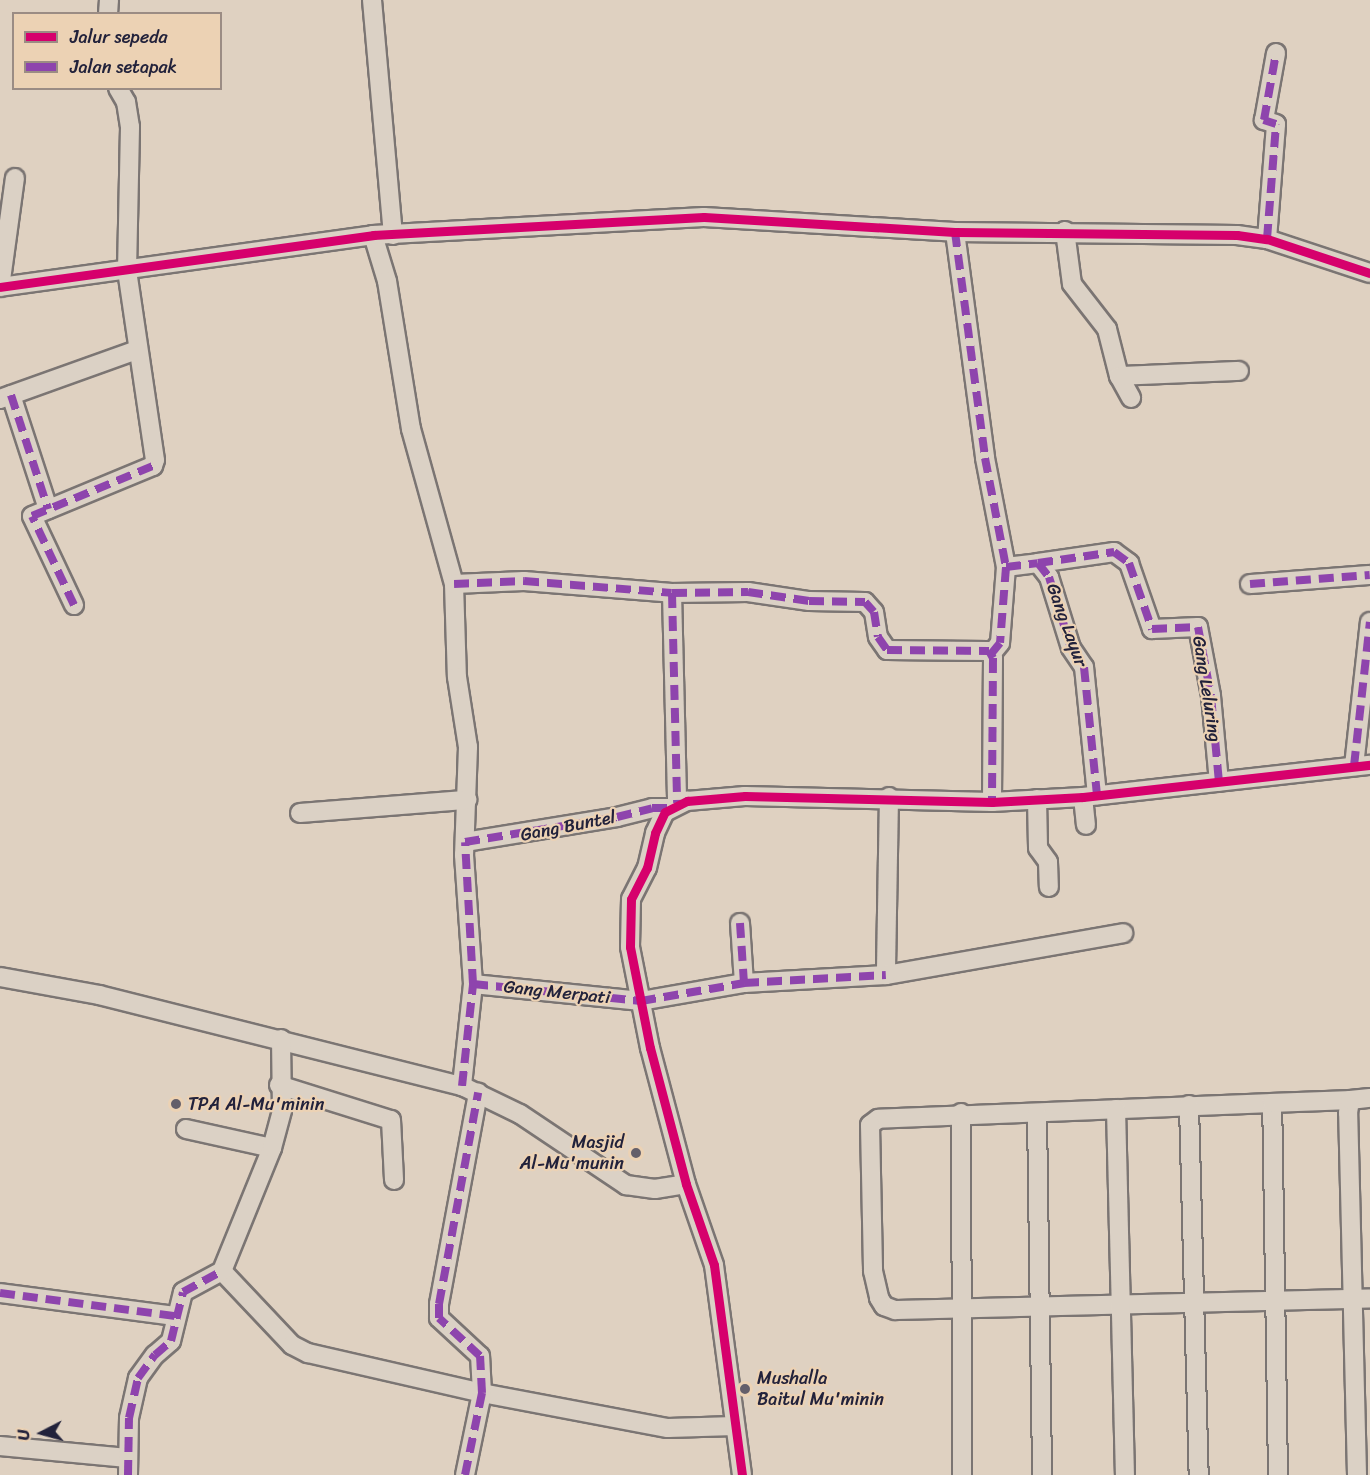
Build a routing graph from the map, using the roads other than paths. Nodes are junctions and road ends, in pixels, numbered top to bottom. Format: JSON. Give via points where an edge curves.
{"nodes":[{"id":1,"x":372,"y":0,"type":"edge"},
{"id":2,"x":1276,"y":53,"type":"dead end"},
{"id":3,"x":119,"y":90,"type":"edge"},
{"id":4,"x":15,"y":178,"type":"dead end"},
{"id":5,"x":1065,"y":231,"type":"junction"},
{"id":6,"x":955,"y":232,"type":"junction"},
{"id":7,"x":374,"y":235,"type":"junction"},
{"id":8,"x":393,"y":235,"type":"junction"},
{"id":9,"x":1267,"y":238,"type":"junction"},
{"id":10,"x":127,"y":271,"type":"junction"},
{"id":11,"x":1370,"y":273,"type":"edge"},
{"id":12,"x":0,"y":287,"type":"edge"},
{"id":13,"x":137,"y":350,"type":"junction"},
{"id":14,"x":1239,"y":371,"type":"dead end"},
{"id":15,"x":1119,"y":376,"type":"junction"},
{"id":16,"x":5,"y":397,"type":"edge"},
{"id":17,"x":1131,"y":398,"type":"dead end"},
{"id":18,"x":48,"y":509,"type":"junction"},
{"id":19,"x":1038,"y":563,"type":"junction"},
{"id":20,"x":1006,"y":567,"type":"junction"},
{"id":21,"x":1370,"y":575,"type":"edge"},
{"id":22,"x":454,"y":584,"type":"junction"},
{"id":23,"x":1250,"y":584,"type":"dead end"},
{"id":24,"x":672,"y":593,"type":"junction"},
{"id":25,"x":75,"y":605,"type":"dead end"},
{"id":26,"x":1370,"y":622,"type":"edge"},
{"id":27,"x":992,"y":653,"type":"junction"},
{"id":28,"x":1362,"y":766,"type":"edge"},
{"id":29,"x":1219,"y":782,"type":"junction"},
{"id":30,"x":1090,"y":796,"type":"junction"},
{"id":31,"x":889,"y":797,"type":"junction"},
{"id":32,"x":1037,"y":800,"type":"junction"},
{"id":33,"x":467,"y":801,"type":"junction"},
{"id":34,"x":992,"y":802,"type":"junction"},
{"id":35,"x":674,"y":805,"type":"junction"},
{"id":36,"x":300,"y":813,"type":"dead end"},
{"id":37,"x":1086,"y":825,"type":"dead end"},
{"id":38,"x":465,"y":842,"type":"junction"},
{"id":39,"x":1049,"y":887,"type":"dead end"},
{"id":40,"x":740,"y":923,"type":"dead end"},
{"id":41,"x":1123,"y":933,"type":"dead end"},
{"id":42,"x":886,"y":975,"type":"junction"},
{"id":43,"x":0,"y":976,"type":"edge"},
{"id":44,"x":744,"y":983,"type":"junction"},
{"id":45,"x":473,"y":984,"type":"junction"},
{"id":46,"x":641,"y":1000,"type":"junction"},
{"id":47,"x":281,"y":1039,"type":"junction"},
{"id":48,"x":279,"y":1085,"type":"junction"},
{"id":49,"x":470,"y":1089,"type":"junction"},
{"id":50,"x":1370,"y":1098,"type":"edge"},
{"id":51,"x":1350,"y":1100,"type":"junction"},
{"id":52,"x":1272,"y":1103,"type":"junction"},
{"id":53,"x":1189,"y":1105,"type":"junction"},
{"id":54,"x":1116,"y":1109,"type":"junction"},
{"id":55,"x":961,"y":1113,"type":"junction"},
{"id":56,"x":1037,"y":1113,"type":"junction"},
{"id":57,"x":186,"y":1129,"type":"dead end"},
{"id":58,"x":272,"y":1148,"type":"junction"},
{"id":59,"x":394,"y":1180,"type":"dead end"},
{"id":60,"x":686,"y":1184,"type":"junction"},
{"id":61,"x":222,"y":1271,"type":"junction"},
{"id":62,"x":0,"y":1293,"type":"edge"},
{"id":63,"x":1362,"y":1298,"type":"edge"},
{"id":64,"x":1275,"y":1302,"type":"junction"},
{"id":65,"x":1196,"y":1303,"type":"junction"},
{"id":66,"x":1118,"y":1307,"type":"junction"},
{"id":67,"x":1040,"y":1309,"type":"junction"},
{"id":68,"x":959,"y":1310,"type":"junction"},
{"id":69,"x":175,"y":1316,"type":"junction"},
{"id":70,"x":482,"y":1393,"type":"junction"},
{"id":71,"x":735,"y":1426,"type":"junction"},
{"id":72,"x":0,"y":1446,"type":"edge"},
{"id":73,"x":127,"y":1467,"type":"edge"},
{"id":74,"x":465,"y":1475,"type":"edge"},
{"id":75,"x":742,"y":1475,"type":"edge"},
{"id":76,"x":962,"y":1475,"type":"edge"},
{"id":77,"x":1042,"y":1475,"type":"edge"},
{"id":78,"x":1125,"y":1475,"type":"edge"},
{"id":79,"x":1199,"y":1475,"type":"edge"},
{"id":80,"x":1278,"y":1475,"type":"edge"},
{"id":81,"x":1357,"y":1475,"type":"edge"}],
"edges":[{"from":1,"to":8,"type":"street"},
{"from":2,"to":9,"type":"street","via":[[1264,120],[1276,124]]},
{"from":3,"to":10,"type":"street","via":[[126,102],[130,127]]},
{"from":4,"to":12,"type":"street"},
{"from":5,"to":6,"type":"street"},
{"from":5,"to":9,"type":"street"},
{"from":5,"to":15,"type":"street","via":[[1072,284],[1107,329]]},
{"from":6,"to":8,"type":"street","via":[[704,217]]},
{"from":6,"to":20,"type":"street","via":[[985,458]]},
{"from":7,"to":8,"type":"street"},
{"from":7,"to":10,"type":"street"},
{"from":7,"to":22,"type":"street","via":[[387,281],[411,429]]},
{"from":9,"to":11,"type":"street"},
{"from":10,"to":12,"type":"street"},
{"from":10,"to":13,"type":"street"},
{"from":13,"to":16,"type":"street"},
{"from":13,"to":18,"type":"street","via":[[155,463]]},
{"from":14,"to":15,"type":"street"},
{"from":15,"to":17,"type":"street"},
{"from":16,"to":18,"type":"street"},
{"from":18,"to":25,"type":"street","via":[[31,519]]},
{"from":19,"to":20,"type":"street","name":"Gang Layur"},
{"from":19,"to":29,"type":"street","name":"Gang Leluring","via":[[1114,552],[1129,563],[1152,629],[1198,627],[1211,696]]},
{"from":19,"to":30,"type":"street","name":"Gang Layur","via":[[1049,576],[1071,648],[1084,667]]},
{"from":20,"to":27,"type":"street","via":[[1000,644]]},
{"from":21,"to":23,"type":"street"},
{"from":22,"to":24,"type":"street","via":[[524,581]]},
{"from":22,"to":33,"type":"street","via":[[457,676],[468,747]]},
{"from":24,"to":27,"type":"street","via":[[748,592],[809,601],[865,602],[874,612],[878,637],[887,650]]},
{"from":24,"to":35,"type":"street"},
{"from":26,"to":28,"type":"street"},
{"from":27,"to":34,"type":"street"},
{"from":28,"to":29,"type":"street","name":"Gang Buntel"},
{"from":29,"to":30,"type":"street","name":"Gang Buntel"},
{"from":30,"to":32,"type":"street","name":"Gang Buntel"},
{"from":30,"to":37,"type":"street","name":"Gang Layur"},
{"from":31,"to":34,"type":"street","name":"Gang Buntel"},
{"from":31,"to":35,"type":"street","name":"Gang Buntel","via":[[745,796]]},
{"from":31,"to":42,"type":"street"},
{"from":32,"to":34,"type":"street","name":"Gang Buntel"},
{"from":32,"to":39,"type":"street","via":[[1038,848],[1048,862]]},
{"from":33,"to":36,"type":"street"},
{"from":33,"to":38,"type":"street"},
{"from":35,"to":38,"type":"street","name":"Gang Buntel"},
{"from":35,"to":46,"type":"street","via":[[659,819],[646,868],[631,899],[630,947]]},
{"from":38,"to":45,"type":"street"},
{"from":40,"to":44,"type":"street"},
{"from":41,"to":42,"type":"street","name":"Gang Merpati"},
{"from":42,"to":44,"type":"street","name":"Gang Merpati"},
{"from":43,"to":47,"type":"street","via":[[99,994]]},
{"from":44,"to":46,"type":"street","name":"Gang Merpati"},
{"from":45,"to":46,"type":"street","name":"Gang Merpati"},
{"from":45,"to":49,"type":"street"},
{"from":46,"to":60,"type":"street"},
{"from":47,"to":48,"type":"street"},
{"from":47,"to":49,"type":"street"},
{"from":48,"to":58,"type":"street","via":[[282,1110]]},
{"from":48,"to":59,"type":"street","via":[[391,1120]]},
{"from":49,"to":60,"type":"street","via":[[520,1114],[626,1185],[644,1189]]},
{"from":49,"to":70,"type":"street","via":[[438,1304],[439,1318],[480,1356]]},
{"from":50,"to":51,"type":"street"},
{"from":51,"to":52,"type":"street"},
{"from":51,"to":63,"type":"street"},
{"from":52,"to":53,"type":"street"},
{"from":52,"to":64,"type":"street"},
{"from":53,"to":54,"type":"street"},
{"from":53,"to":65,"type":"street"},
{"from":54,"to":56,"type":"street"},
{"from":54,"to":66,"type":"street"},
{"from":55,"to":56,"type":"street"},
{"from":55,"to":68,"type":"street"},
{"from":55,"to":68,"type":"street","via":[[878,1119],[870,1125],[873,1271],[879,1298],[884,1306],[895,1310]]},
{"from":56,"to":67,"type":"street"},
{"from":57,"to":58,"type":"street"},
{"from":58,"to":61,"type":"street"},
{"from":60,"to":71,"type":"street","via":[[697,1208],[720,1294]]},
{"from":61,"to":69,"type":"street","via":[[183,1292]]},
{"from":61,"to":70,"type":"street","via":[[292,1345],[308,1353]]},
{"from":62,"to":69,"type":"street"},
{"from":63,"to":64,"type":"street"},
{"from":63,"to":81,"type":"street"},
{"from":64,"to":65,"type":"street"},
{"from":64,"to":80,"type":"street"},
{"from":65,"to":66,"type":"street"},
{"from":65,"to":79,"type":"street"},
{"from":66,"to":67,"type":"street"},
{"from":66,"to":78,"type":"street"},
{"from":67,"to":68,"type":"street"},
{"from":67,"to":77,"type":"street"},
{"from":68,"to":76,"type":"street"},
{"from":69,"to":73,"type":"street","via":[[171,1341],[138,1378],[129,1418]]},
{"from":70,"to":71,"type":"street","via":[[668,1428]]},
{"from":70,"to":74,"type":"street"},
{"from":71,"to":75,"type":"street"},
{"from":72,"to":73,"type":"street"}]}
